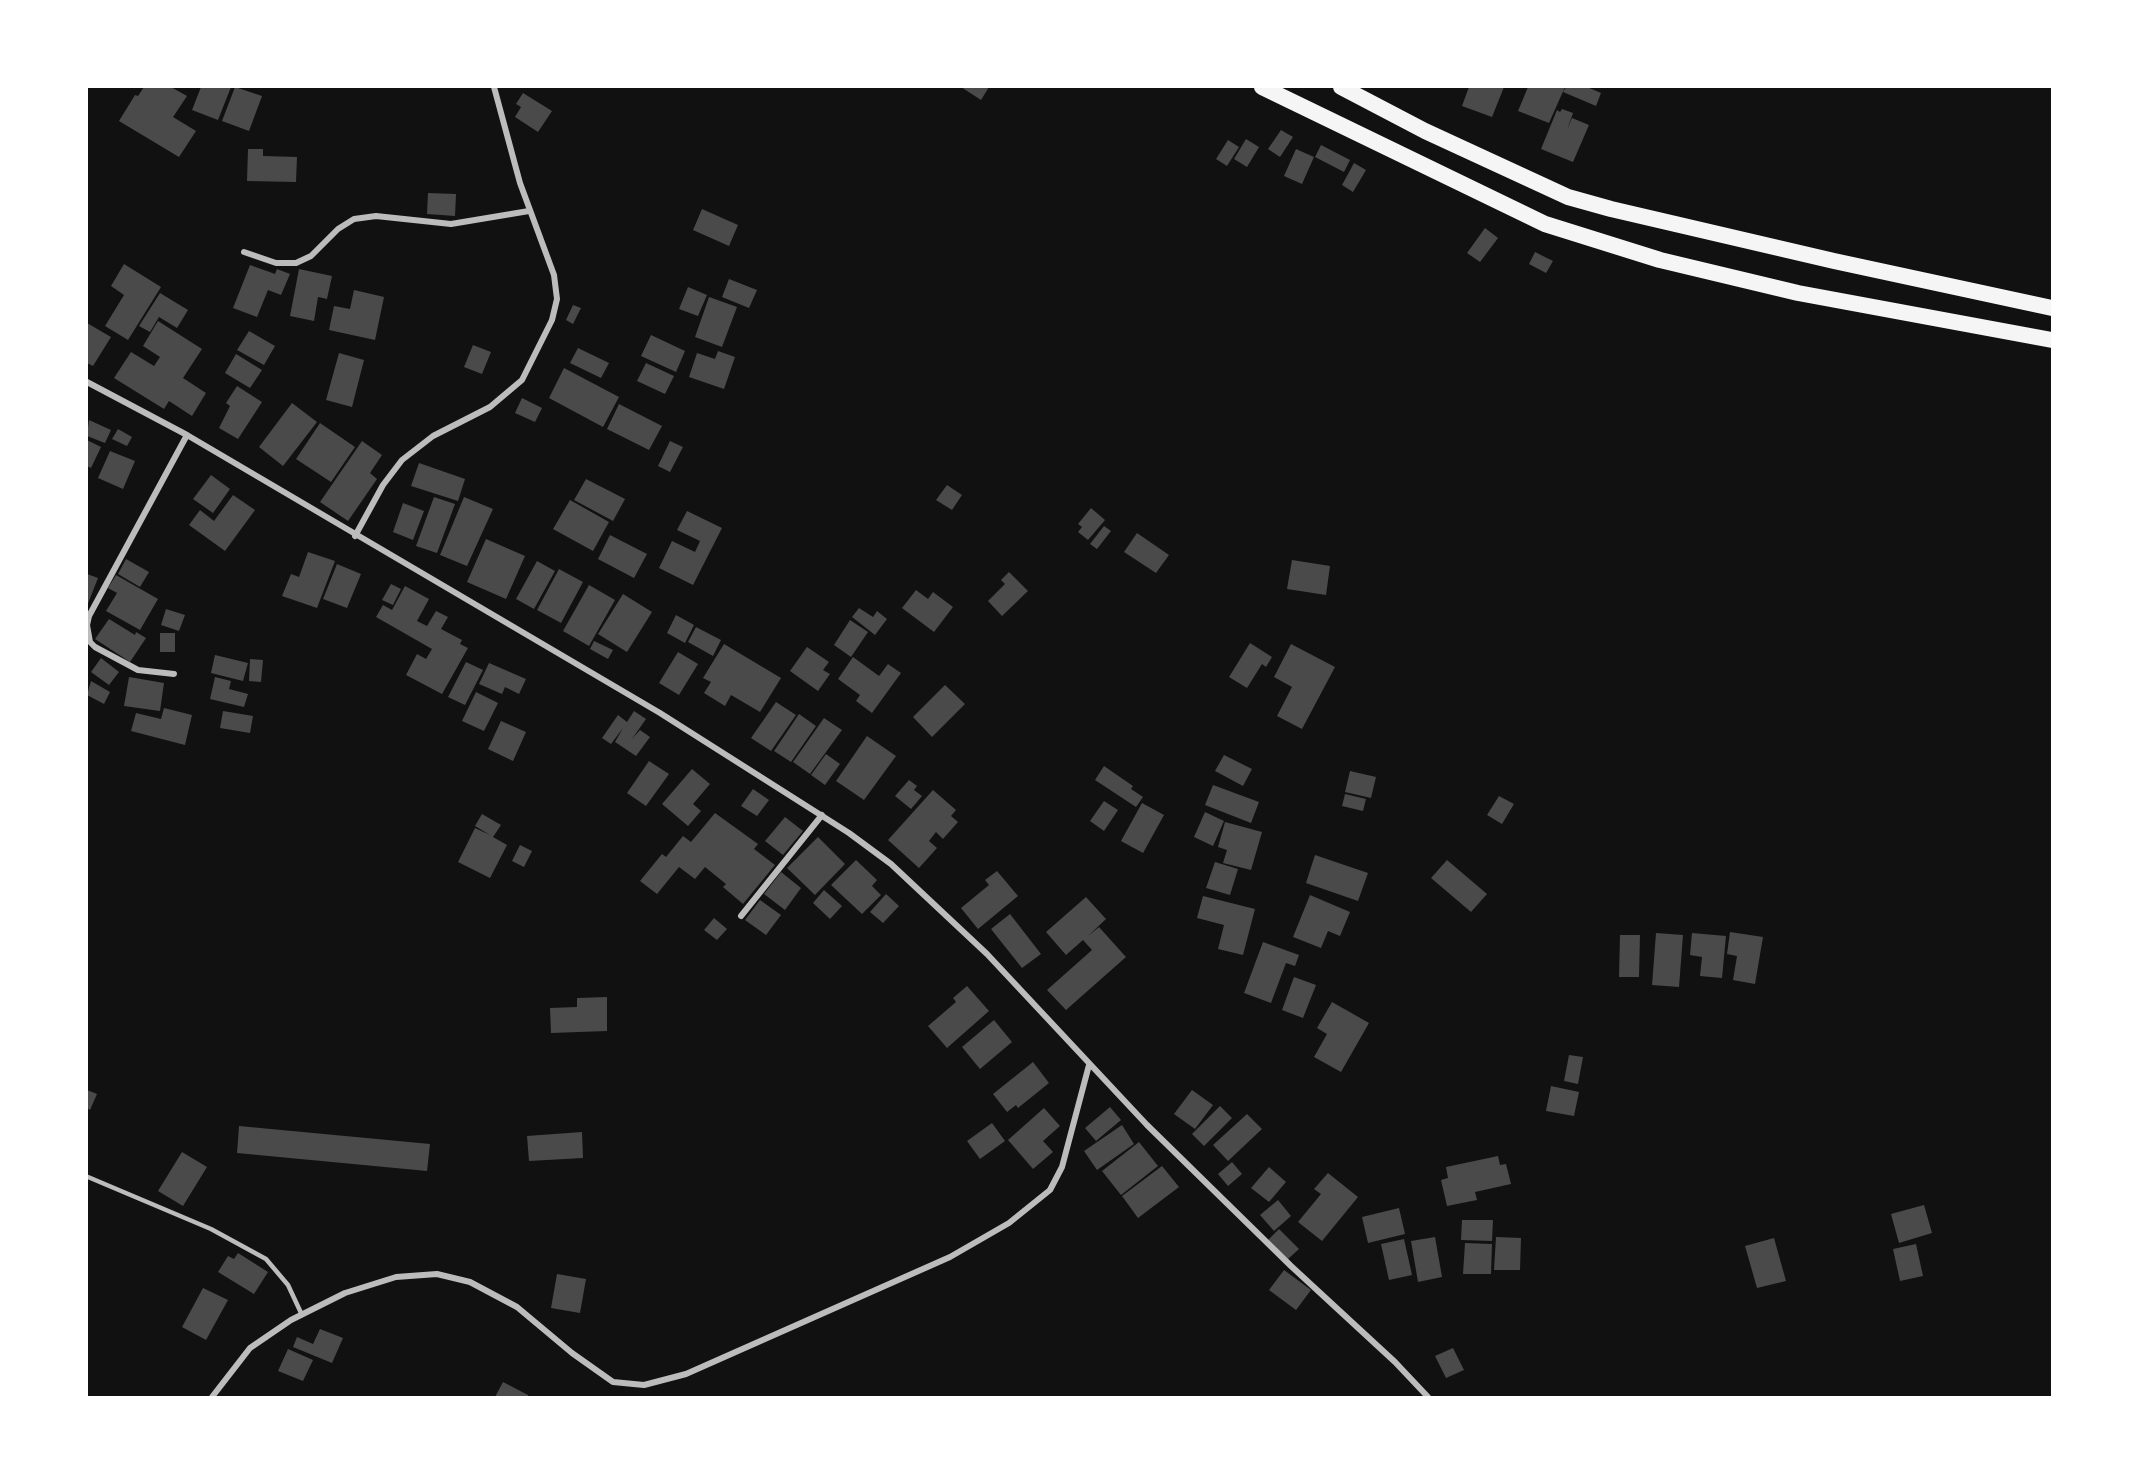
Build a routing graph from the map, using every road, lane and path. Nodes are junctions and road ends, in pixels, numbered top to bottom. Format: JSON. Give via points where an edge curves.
{"nodes":[{"id":1,"x":494,"y":87,"type":"edge"},
{"id":2,"x":1262,"y":87,"type":"edge"},
{"id":3,"x":1341,"y":87,"type":"edge"},
{"id":4,"x":529,"y":211,"type":"junction"},
{"id":5,"x":244,"y":252,"type":"dead end"},
{"id":6,"x":2052,"y":308,"type":"edge"},
{"id":7,"x":2052,"y":340,"type":"edge"},
{"id":8,"x":87,"y":382,"type":"edge"},
{"id":9,"x":187,"y":435,"type":"junction"},
{"id":10,"x":355,"y":536,"type":"junction"},
{"id":11,"x":174,"y":675,"type":"dead end"},
{"id":12,"x":822,"y":815,"type":"junction"},
{"id":13,"x":741,"y":916,"type":"dead end"},
{"id":14,"x":1089,"y":1065,"type":"junction"},
{"id":15,"x":88,"y":1177,"type":"edge"},
{"id":16,"x":302,"y":1315,"type":"junction"},
{"id":17,"x":212,"y":1397,"type":"edge"},
{"id":18,"x":1428,"y":1397,"type":"edge"}],
"edges":[{"from":1,"to":4,"type":"street"},
{"from":2,"to":7,"type":"highway","via":[[1545,224],[1660,260],[1798,293]]},
{"from":3,"to":6,"type":"highway","via":[[1425,131],[1568,196],[1789,251]]},
{"from":4,"to":5,"type":"street","via":[[451,224],[376,216],[354,219],[311,256],[296,263],[276,263]]},
{"from":4,"to":10,"type":"street","via":[[554,274],[557,299],[552,320],[522,380],[490,407],[433,436],[402,460],[383,485]]},
{"from":8,"to":9,"type":"street"},
{"from":9,"to":10,"type":"street"},
{"from":9,"to":11,"type":"street","via":[[87,625],[95,647],[138,670]]},
{"from":10,"to":12,"type":"street","via":[[660,713]]},
{"from":12,"to":13,"type":"street"},
{"from":12,"to":14,"type":"street","via":[[891,864],[987,954]]},
{"from":14,"to":16,"type":"street","via":[[1062,1167],[1050,1190],[1009,1223],[950,1257],[686,1374],[644,1385],[613,1382],[517,1307],[470,1282],[437,1274],[396,1278],[355,1290]]},
{"from":14,"to":18,"type":"street","via":[[1216,1194]]},
{"from":15,"to":16,"type":"lane","via":[[212,1228],[256,1253],[277,1270]]},
{"from":16,"to":17,"type":"street","via":[[250,1348]]}]}
